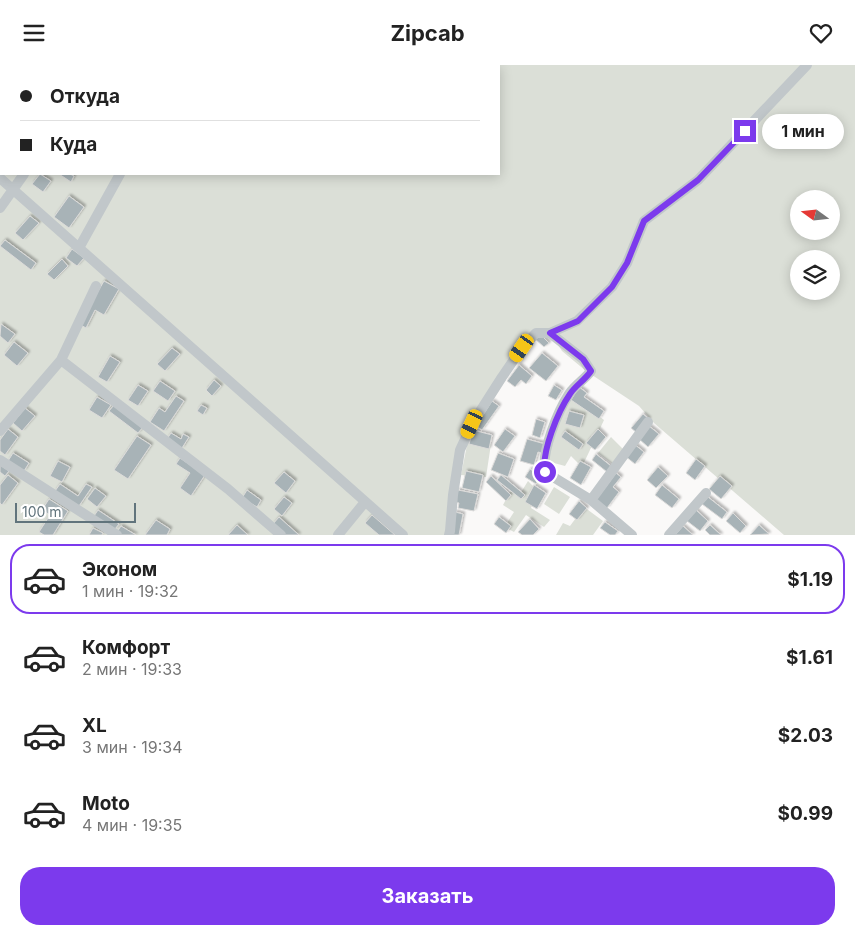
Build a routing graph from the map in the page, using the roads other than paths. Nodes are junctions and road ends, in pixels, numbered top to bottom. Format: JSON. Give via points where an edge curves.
{"nodes":[{"id":1,"x":807,"y":65,"type":"edge"},
{"id":2,"x":23,"y":175,"type":"edge"},
{"id":3,"x":119,"y":175,"type":"edge"},
{"id":4,"x":0,"y":178,"type":"edge"},
{"id":5,"x":13,"y":189,"type":"junction"},
{"id":6,"x":0,"y":208,"type":"edge"},
{"id":7,"x":79,"y":248,"type":"junction"},
{"id":8,"x":96,"y":286,"type":"dead end"},
{"id":9,"x":550,"y":333,"type":"junction"},
{"id":10,"x":61,"y":360,"type":"junction"},
{"id":11,"x":648,"y":422,"type":"dead end"},
{"id":12,"x":0,"y":431,"type":"edge"},
{"id":13,"x":0,"y":460,"type":"edge"},
{"id":14,"x":706,"y":493,"type":"dead end"},
{"id":15,"x":591,"y":500,"type":"junction"},
{"id":16,"x":365,"y":502,"type":"junction"},
{"id":17,"x":117,"y":535,"type":"edge"},
{"id":18,"x":281,"y":535,"type":"edge"},
{"id":19,"x":338,"y":535,"type":"edge"},
{"id":20,"x":403,"y":535,"type":"edge"},
{"id":21,"x":448,"y":535,"type":"edge"},
{"id":22,"x":632,"y":535,"type":"edge"},
{"id":23,"x":669,"y":535,"type":"edge"}],
"edges":[{"from":1,"to":9,"type":"street","via":[[698,180],[644,221],[627,263],[612,287],[578,321]]},
{"from":2,"to":5,"type":"street"},
{"from":3,"to":7,"type":"street"},
{"from":4,"to":5,"type":"street"},
{"from":5,"to":6,"type":"street"},
{"from":5,"to":7,"type":"street"},
{"from":7,"to":16,"type":"street"},
{"from":8,"to":10,"type":"street"},
{"from":9,"to":15,"type":"street","via":[[583,359],[591,371],[570,393],[561,410],[543,464],[545,472]]},
{"from":9,"to":21,"type":"street","via":[[536,333],[522,348],[472,424],[460,450]]},
{"from":10,"to":12,"type":"street"},
{"from":10,"to":18,"type":"street","via":[[228,489]]},
{"from":11,"to":15,"type":"street"},
{"from":13,"to":17,"type":"street"},
{"from":14,"to":23,"type":"street"},
{"from":15,"to":22,"type":"street"},
{"from":16,"to":19,"type":"street"},
{"from":16,"to":20,"type":"street"}]}
